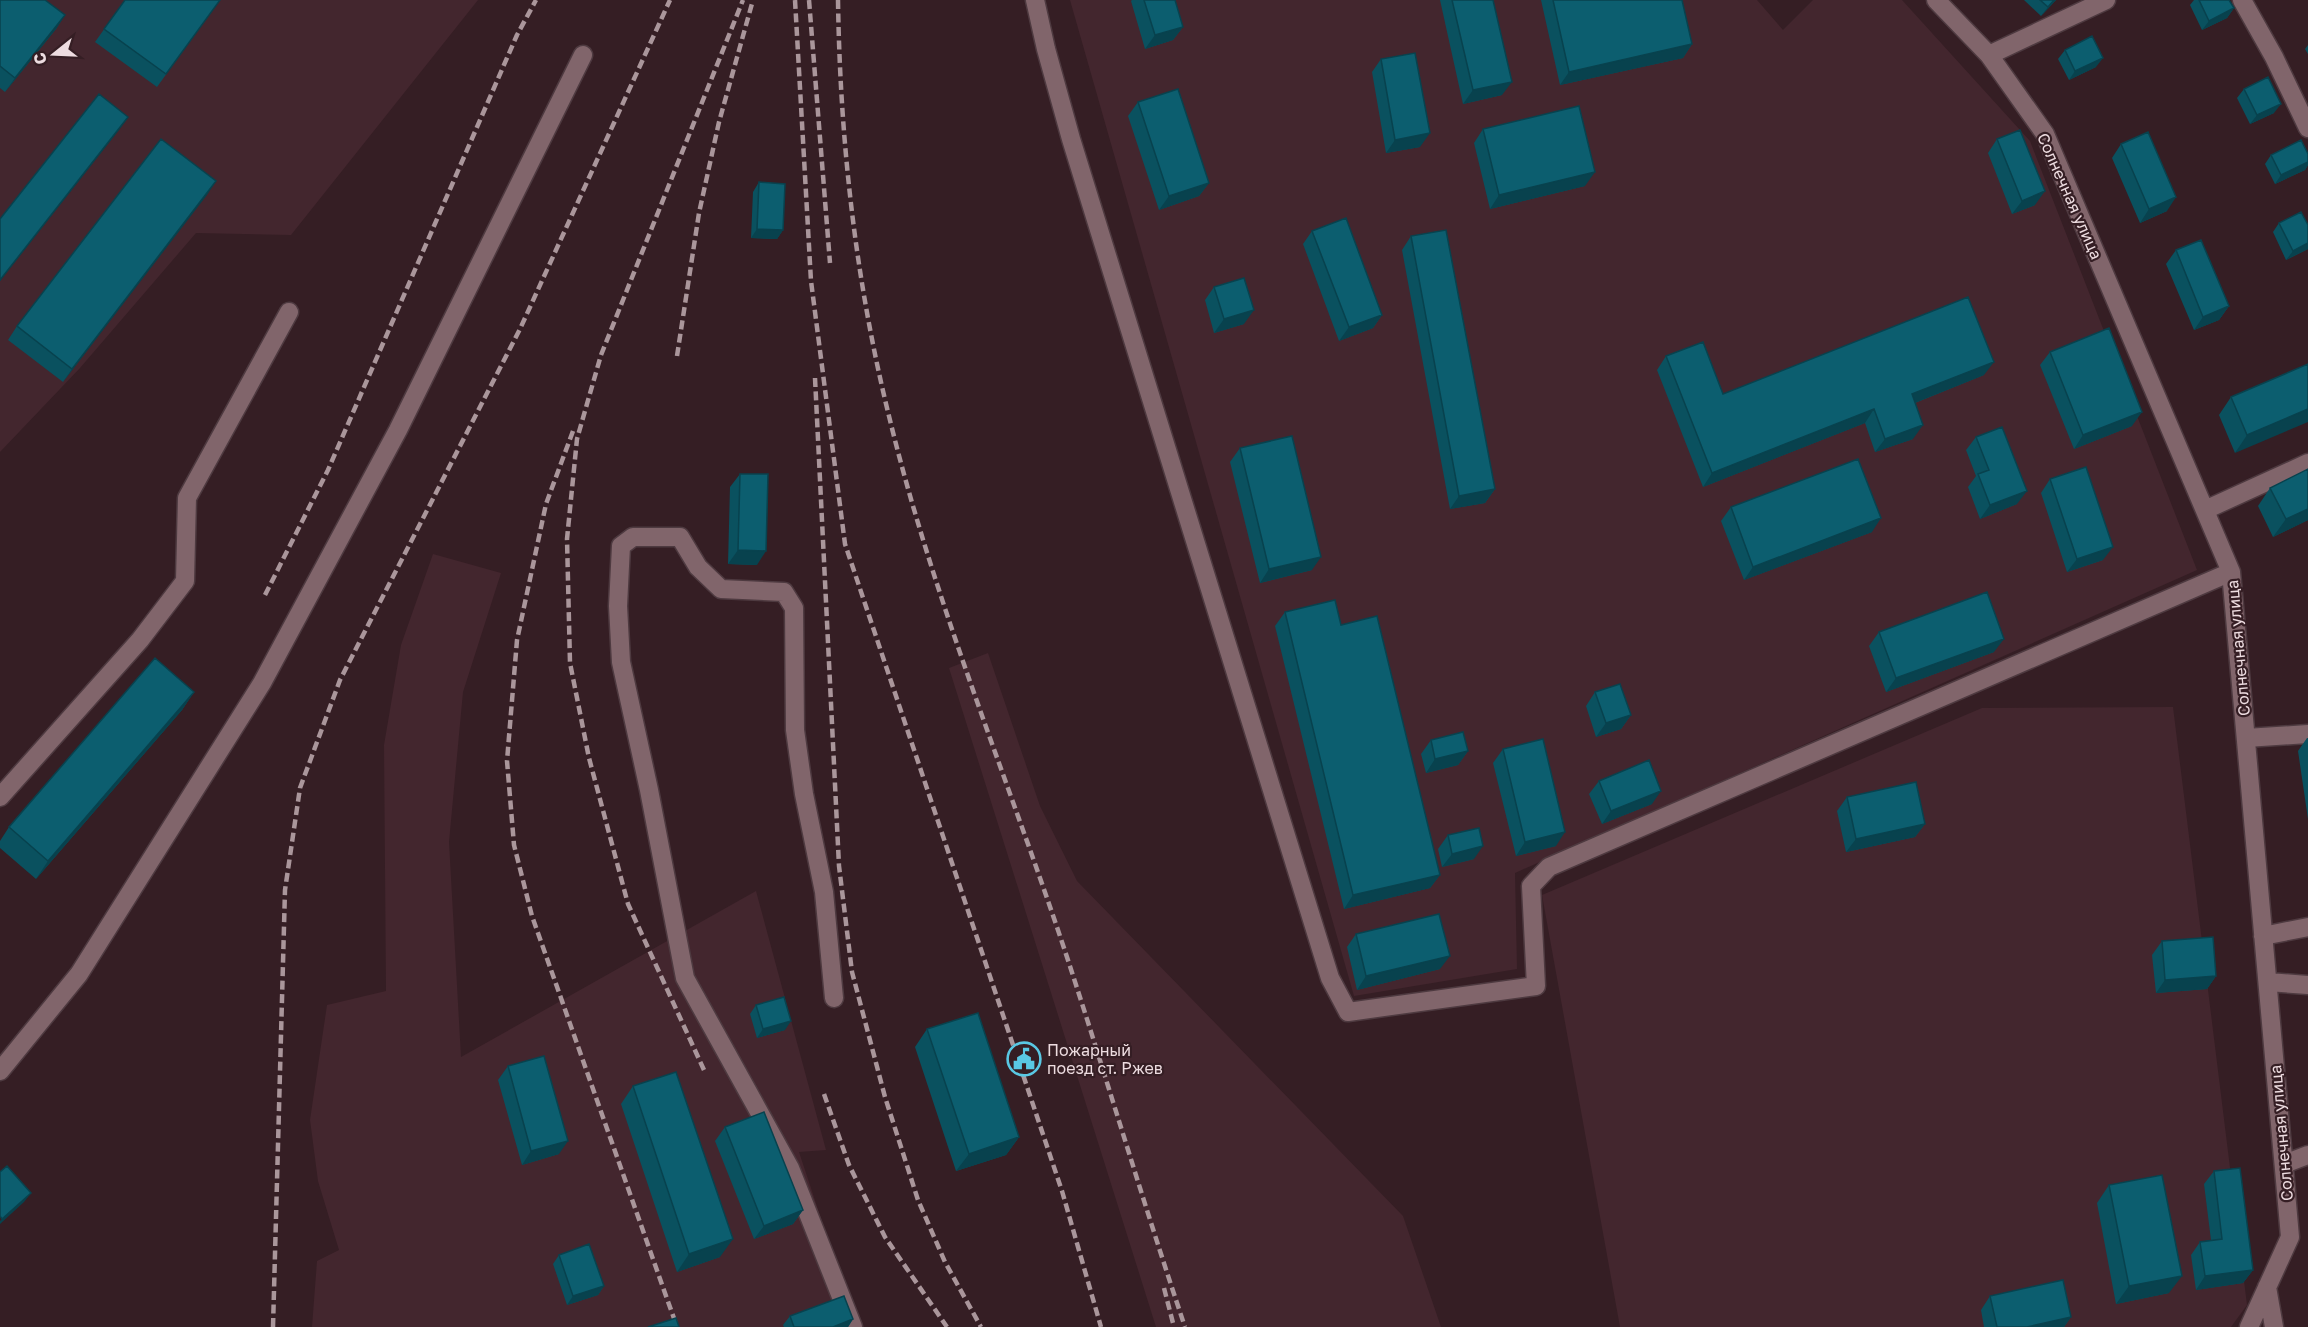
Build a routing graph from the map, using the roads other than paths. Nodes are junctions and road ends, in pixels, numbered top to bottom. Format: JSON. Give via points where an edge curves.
{"nodes":[{"id":1,"x":1035,"y":0,"type":"edge"},
{"id":2,"x":1936,"y":0,"type":"edge"},
{"id":3,"x":2106,"y":0,"type":"edge"},
{"id":4,"x":2242,"y":0,"type":"edge"},
{"id":5,"x":583,"y":55,"type":"dead end"},
{"id":6,"x":1989,"y":55,"type":"junction"},
{"id":7,"x":2308,"y":128,"type":"edge"},
{"id":8,"x":289,"y":312,"type":"dead end"},
{"id":9,"x":2308,"y":463,"type":"edge"},
{"id":10,"x":2205,"y":510,"type":"junction"},
{"id":11,"x":2231,"y":572,"type":"junction"},
{"id":12,"x":2308,"y":734,"type":"edge"},
{"id":13,"x":2246,"y":738,"type":"junction"},
{"id":14,"x":0,"y":797,"type":"edge"},
{"id":15,"x":2308,"y":927,"type":"edge"},
{"id":16,"x":2264,"y":936,"type":"junction"},
{"id":17,"x":2268,"y":982,"type":"junction"},
{"id":18,"x":2308,"y":985,"type":"edge"},
{"id":19,"x":834,"y":998,"type":"dead end"},
{"id":20,"x":0,"y":1071,"type":"edge"},
{"id":21,"x":2308,"y":1155,"type":"edge"},
{"id":22,"x":2284,"y":1164,"type":"junction"},
{"id":23,"x":2267,"y":1287,"type":"junction"},
{"id":24,"x":853,"y":1327,"type":"edge"},
{"id":25,"x":2249,"y":1327,"type":"edge"},
{"id":26,"x":2274,"y":1327,"type":"edge"}],
"edges":[{"from":1,"to":11,"type":"street","via":[[1071,139],[1327,966],[1348,1012],[1536,987],[1531,886],[1549,867]]},
{"from":2,"to":6,"type":"street","name":"Солнечная улица"},
{"from":3,"to":6,"type":"street"},
{"from":4,"to":7,"type":"street"},
{"from":5,"to":20,"type":"street","via":[[398,430],[262,683],[79,974]]},
{"from":6,"to":10,"type":"street","name":"Солнечная улица","via":[[2045,135]]},
{"from":8,"to":14,"type":"street","via":[[187,498],[185,581],[140,640]]},
{"from":9,"to":10,"type":"street"},
{"from":10,"to":11,"type":"street","name":"Солнечная улица"},
{"from":11,"to":13,"type":"street","name":"Солнечная улица"},
{"from":12,"to":13,"type":"street"},
{"from":13,"to":16,"type":"street","name":"Солнечная улица"},
{"from":15,"to":16,"type":"street"},
{"from":16,"to":17,"type":"street","name":"Солнечная улица"},
{"from":17,"to":18,"type":"street"},
{"from":17,"to":22,"type":"street","name":"Солнечная улица"},
{"from":19,"to":24,"type":"street","via":[[824,892],[795,730],[794,608],[784,592],[720,589],[698,567],[680,537],[633,537],[621,546],[621,662],[650,790],[685,978],[790,1168]]},
{"from":21,"to":22,"type":"street"},
{"from":22,"to":23,"type":"street","name":"Солнечная улица","via":[[2290,1237]]},
{"from":23,"to":25,"type":"street","name":"Солнечная улица"},
{"from":23,"to":26,"type":"street"}]}
